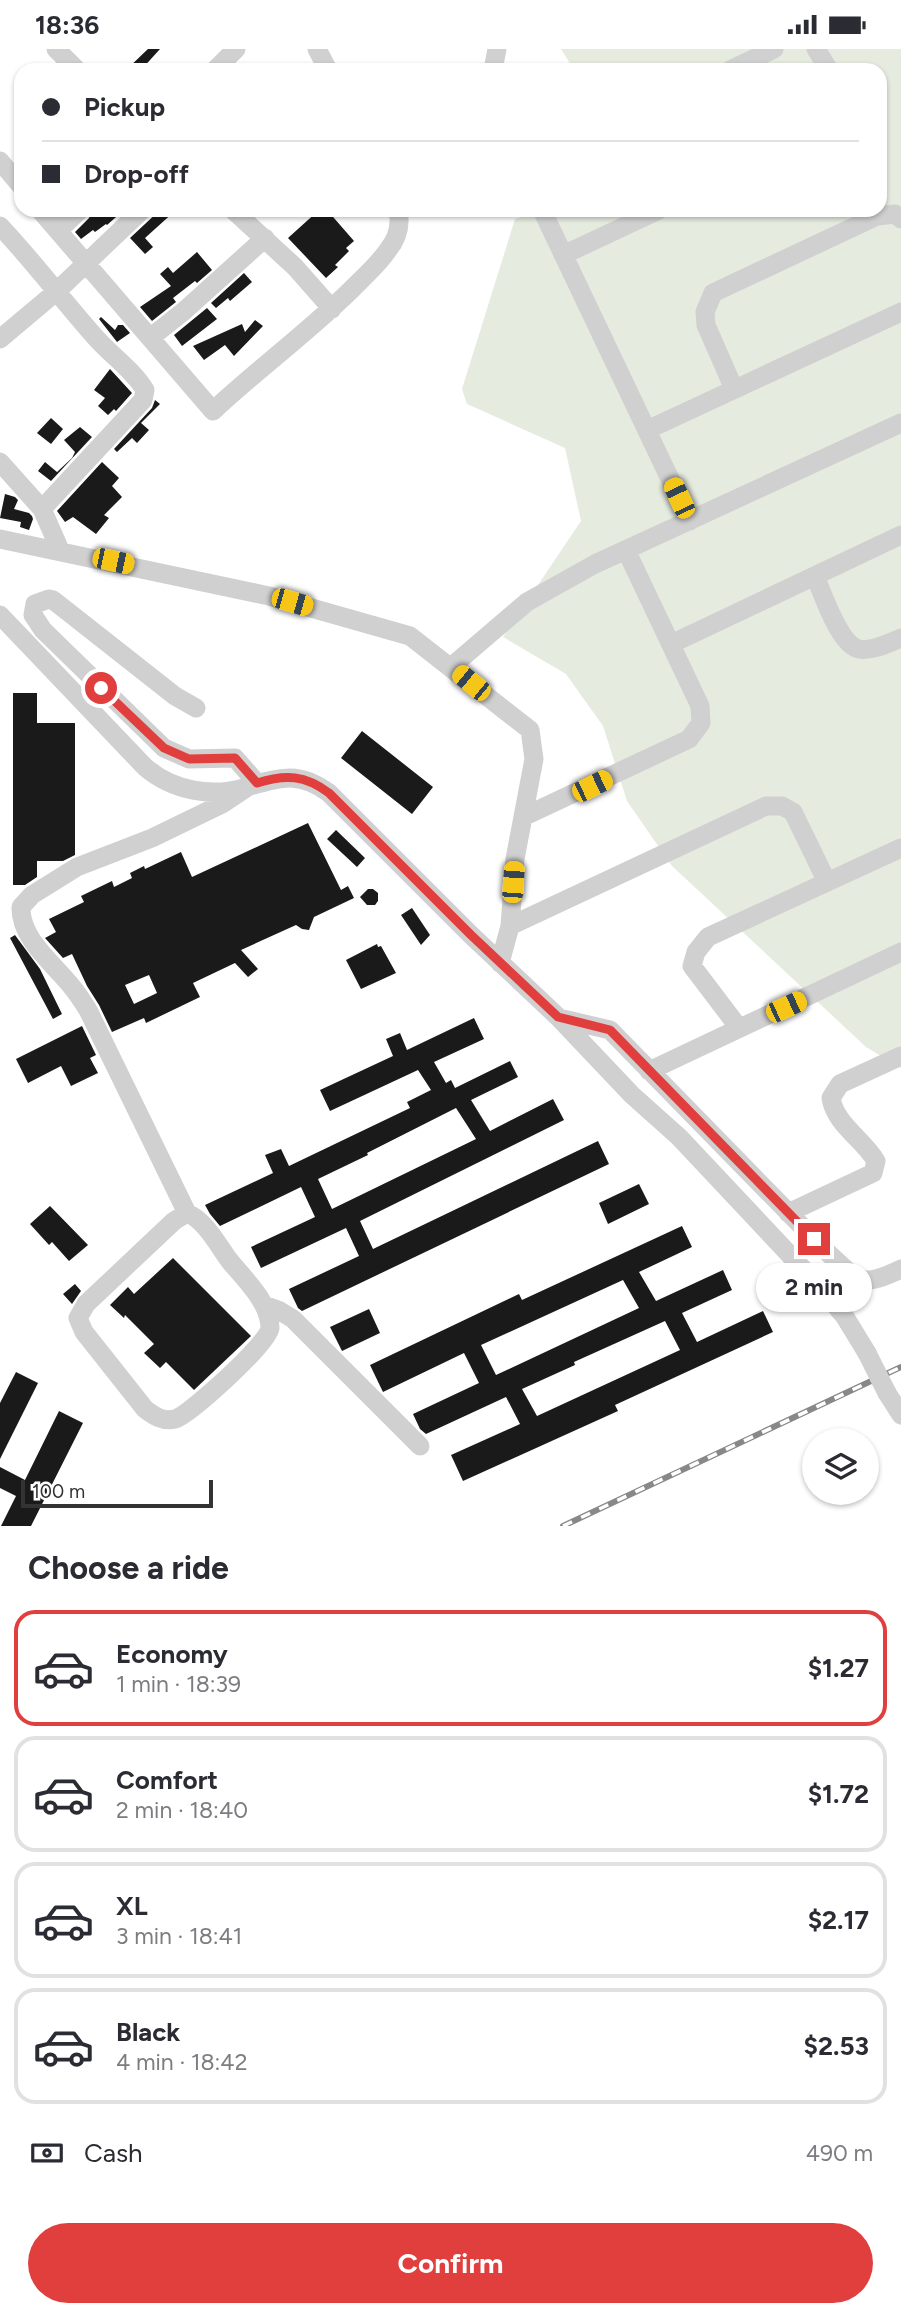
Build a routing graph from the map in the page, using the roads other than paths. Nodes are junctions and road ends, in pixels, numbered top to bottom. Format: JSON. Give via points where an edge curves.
{"nodes":[{"id":1,"x":56,"y":49,"type":"edge"},
{"id":2,"x":236,"y":49,"type":"edge"},
{"id":3,"x":774,"y":49,"type":"edge"},
{"id":4,"x":70,"y":63,"type":"edge"},
{"id":5,"x":222,"y":63,"type":"edge"},
{"id":6,"x":745,"y":63,"type":"edge"},
{"id":7,"x":0,"y":160,"type":"edge"},
{"id":8,"x":14,"y":177,"type":"edge"},
{"id":9,"x":46,"y":217,"type":"edge"},
{"id":10,"x":73,"y":217,"type":"edge"},
{"id":11,"x":134,"y":217,"type":"edge"},
{"id":12,"x":241,"y":217,"type":"edge"},
{"id":13,"x":399,"y":217,"type":"edge"},
{"id":14,"x":545,"y":217,"type":"edge"},
{"id":15,"x":642,"y":217,"type":"edge"},
{"id":16,"x":875,"y":217,"type":"edge"},
{"id":17,"x":0,"y":226,"type":"edge"},
{"id":18,"x":58,"y":231,"type":"junction"},
{"id":19,"x":265,"y":238,"type":"junction"},
{"id":20,"x":563,"y":255,"type":"junction"},
{"id":21,"x":84,"y":263,"type":"junction"},
{"id":22,"x":57,"y":291,"type":"junction"},
{"id":23,"x":332,"y":309,"type":"junction"},
{"id":24,"x":901,"y":312,"type":"edge"},
{"id":25,"x":150,"y":338,"type":"junction"},
{"id":26,"x":0,"y":339,"type":"edge"},
{"id":27,"x":734,"y":389,"type":"junction"},
{"id":28,"x":901,"y":423,"type":"edge"},
{"id":29,"x":647,"y":430,"type":"junction"},
{"id":30,"x":0,"y":462,"type":"edge"},
{"id":31,"x":42,"y":509,"type":"junction"},
{"id":32,"x":690,"y":521,"type":"junction"},
{"id":33,"x":901,"y":535,"type":"edge"},
{"id":34,"x":0,"y":539,"type":"edge"},
{"id":35,"x":60,"y":550,"type":"junction"},
{"id":36,"x":626,"y":550,"type":"junction"},
{"id":37,"x":815,"y":576,"type":"junction"},
{"id":38,"x":0,"y":615,"type":"edge"},
{"id":39,"x":901,"y":638,"type":"edge"},
{"id":40,"x":671,"y":645,"type":"junction"},
{"id":41,"x":451,"y":667,"type":"junction"},
{"id":42,"x":196,"y":708,"type":"dead end"},
{"id":43,"x":252,"y":785,"type":"junction"},
{"id":44,"x":523,"y":817,"type":"junction"},
{"id":45,"x":901,"y":848,"type":"edge"},
{"id":46,"x":827,"y":882,"type":"junction"},
{"id":47,"x":510,"y":926,"type":"junction"},
{"id":48,"x":901,"y":952,"type":"edge"},
{"id":49,"x":500,"y":963,"type":"junction"},
{"id":50,"x":558,"y":1017,"type":"junction"},
{"id":51,"x":740,"y":1028,"type":"junction"},
{"id":52,"x":901,"y":1056,"type":"edge"},
{"id":53,"x":649,"y":1071,"type":"junction"},
{"id":54,"x":187,"y":1213,"type":"junction"},
{"id":55,"x":788,"y":1213,"type":"junction"},
{"id":56,"x":901,"y":1269,"type":"edge"},
{"id":57,"x":264,"y":1305,"type":"junction"},
{"id":58,"x":901,"y":1415,"type":"edge"},
{"id":59,"x":420,"y":1446,"type":"dead end"}],
"edges":[{"from":1,"to":4,"type":"street"},
{"from":2,"to":5,"type":"street"},
{"from":3,"to":6,"type":"street"},
{"from":7,"to":8,"type":"street"},
{"from":9,"to":18,"type":"street"},
{"from":10,"to":18,"type":"street"},
{"from":11,"to":21,"type":"street"},
{"from":12,"to":19,"type":"street"},
{"from":13,"to":23,"type":"street","via":[[400,228],[389,249]]},
{"from":14,"to":20,"type":"street"},
{"from":15,"to":20,"type":"street"},
{"from":16,"to":27,"type":"street","via":[[713,293],[705,312],[706,325]]},
{"from":17,"to":22,"type":"street"},
{"from":18,"to":21,"type":"street"},
{"from":19,"to":23,"type":"street"},
{"from":19,"to":25,"type":"street"},
{"from":20,"to":29,"type":"street"},
{"from":21,"to":22,"type":"street"},
{"from":21,"to":25,"type":"street"},
{"from":22,"to":26,"type":"street"},
{"from":22,"to":31,"type":"street","via":[[142,384],[146,394]]},
{"from":23,"to":25,"type":"street","via":[[213,411]]},
{"from":24,"to":27,"type":"street"},
{"from":27,"to":29,"type":"street"},
{"from":28,"to":32,"type":"street"},
{"from":29,"to":32,"type":"street"},
{"from":30,"to":31,"type":"street"},
{"from":31,"to":35,"type":"street"},
{"from":32,"to":36,"type":"street"},
{"from":33,"to":37,"type":"street"},
{"from":34,"to":35,"type":"street"},
{"from":35,"to":41,"type":"street","via":[[269,596],[410,636]]},
{"from":36,"to":40,"type":"street"},
{"from":36,"to":41,"type":"street","via":[[527,602]]},
{"from":37,"to":39,"type":"street","via":[[844,640],[859,650]]},
{"from":37,"to":40,"type":"street"},
{"from":38,"to":43,"type":"street","via":[[155,775],[189,790],[212,792]]},
{"from":40,"to":44,"type":"street","via":[[700,706],[701,723],[689,739]]},
{"from":41,"to":44,"type":"street","via":[[530,730],[534,759]]},
{"from":42,"to":43,"type":"street","via":[[53,600],[35,604],[33,615],[43,630],[164,748],[189,759],[235,758]]},
{"from":43,"to":49,"type":"street","via":[[302,778],[329,793]]},
{"from":43,"to":54,"type":"street","via":[[152,838],[77,867],[21,907],[34,942],[88,1010]]},
{"from":44,"to":47,"type":"street"},
{"from":45,"to":46,"type":"street"},
{"from":46,"to":47,"type":"street","via":[[793,812],[766,806]]},
{"from":46,"to":51,"type":"street","via":[[708,937],[696,952],[692,966]]},
{"from":47,"to":49,"type":"street"},
{"from":48,"to":51,"type":"street"},
{"from":49,"to":50,"type":"street"},
{"from":50,"to":53,"type":"street","via":[[610,1030]]},
{"from":50,"to":58,"type":"street","bridge":true,"via":[[632,1095],[680,1137],[845,1317]]},
{"from":51,"to":53,"type":"street"},
{"from":52,"to":55,"type":"street","via":[[840,1084],[831,1098],[833,1112],[876,1161],[873,1173]]},
{"from":53,"to":55,"type":"street"},
{"from":54,"to":57,"type":"street","via":[[201,1223]]},
{"from":54,"to":57,"type":"street","via":[[86,1304],[78,1318],[145,1409],[158,1418],[175,1419],[228,1377],[269,1334]]},
{"from":55,"to":56,"type":"street","via":[[858,1279],[876,1281]]},
{"from":57,"to":59,"type":"street","via":[[293,1319]]}]}
